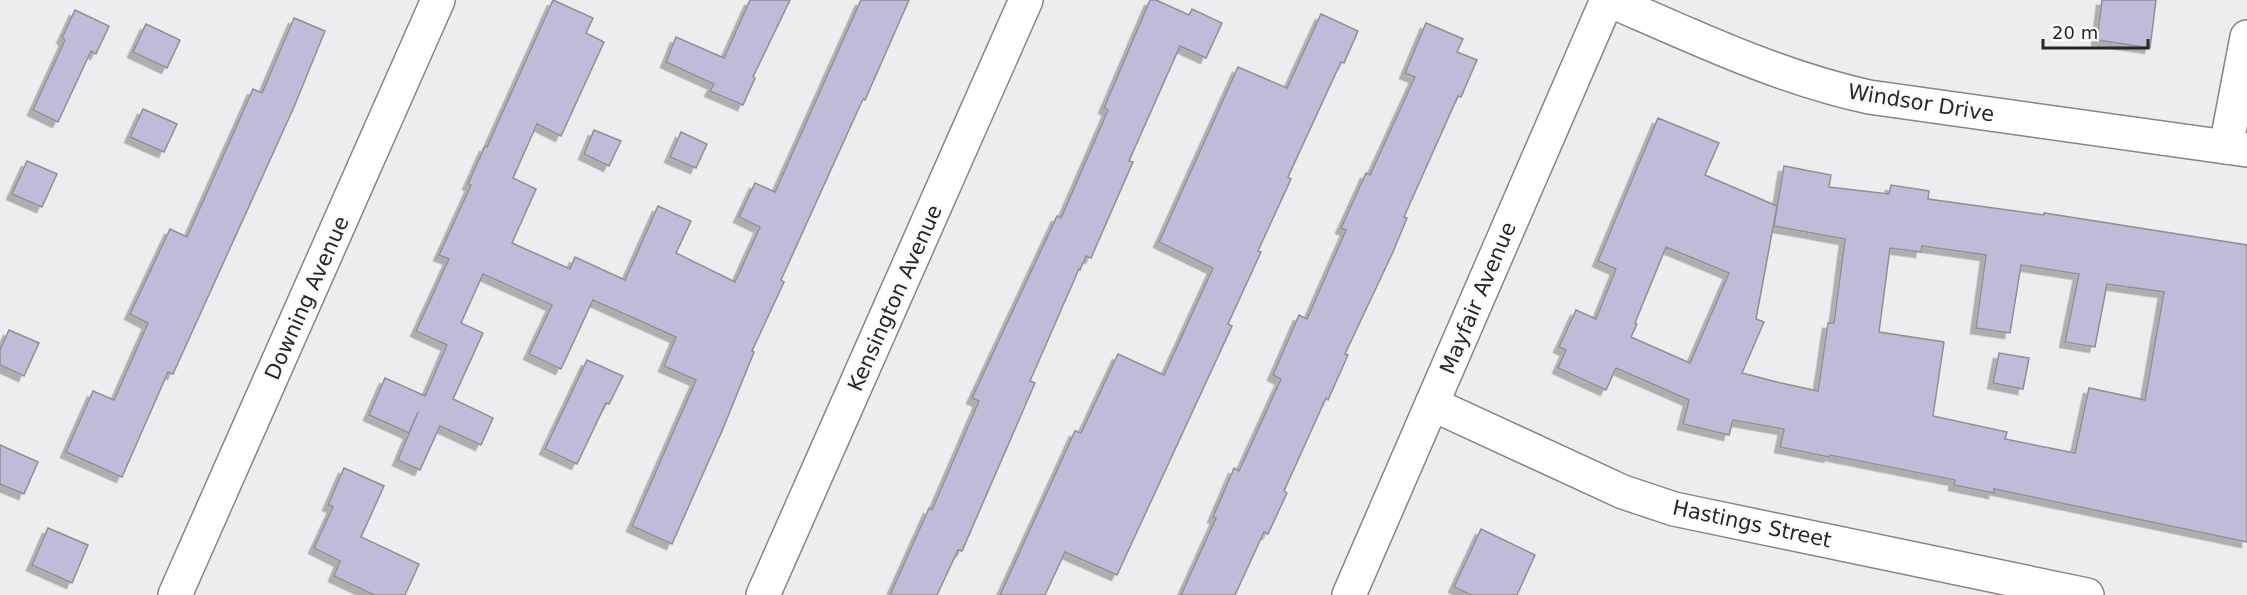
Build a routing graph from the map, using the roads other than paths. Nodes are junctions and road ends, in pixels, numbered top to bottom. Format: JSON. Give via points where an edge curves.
{"nodes":[{"id":1,"x":438,"y":0,"type":"edge"},
{"id":2,"x":1026,"y":0,"type":"edge"},
{"id":3,"x":1608,"y":0,"type":"edge"},
{"id":4,"x":2247,"y":37,"type":"edge"},
{"id":5,"x":2236,"y":148,"type":"edge"},
{"id":6,"x":1432,"y":404,"type":"junction"},
{"id":7,"x":175,"y":595,"type":"edge"},
{"id":8,"x":763,"y":595,"type":"edge"},
{"id":9,"x":1349,"y":595,"type":"edge"},
{"id":10,"x":2088,"y":595,"type":"edge"}],
"edges":[{"from":1,"to":7,"type":"street","name":"Downing Avenue"},
{"from":2,"to":8,"type":"street","name":"Kensington Avenue"},
{"from":3,"to":5,"type":"street","name":"Windsor Drive","via":[[1742,57],[1869,97]]},
{"from":3,"to":6,"type":"street","name":"Mayfair Avenue"},
{"from":4,"to":5,"type":"street"},
{"from":6,"to":9,"type":"street","name":"Mayfair Avenue"},
{"from":6,"to":10,"type":"street","name":"Hastings Street","via":[[1623,492],[1674,509]]}]}
